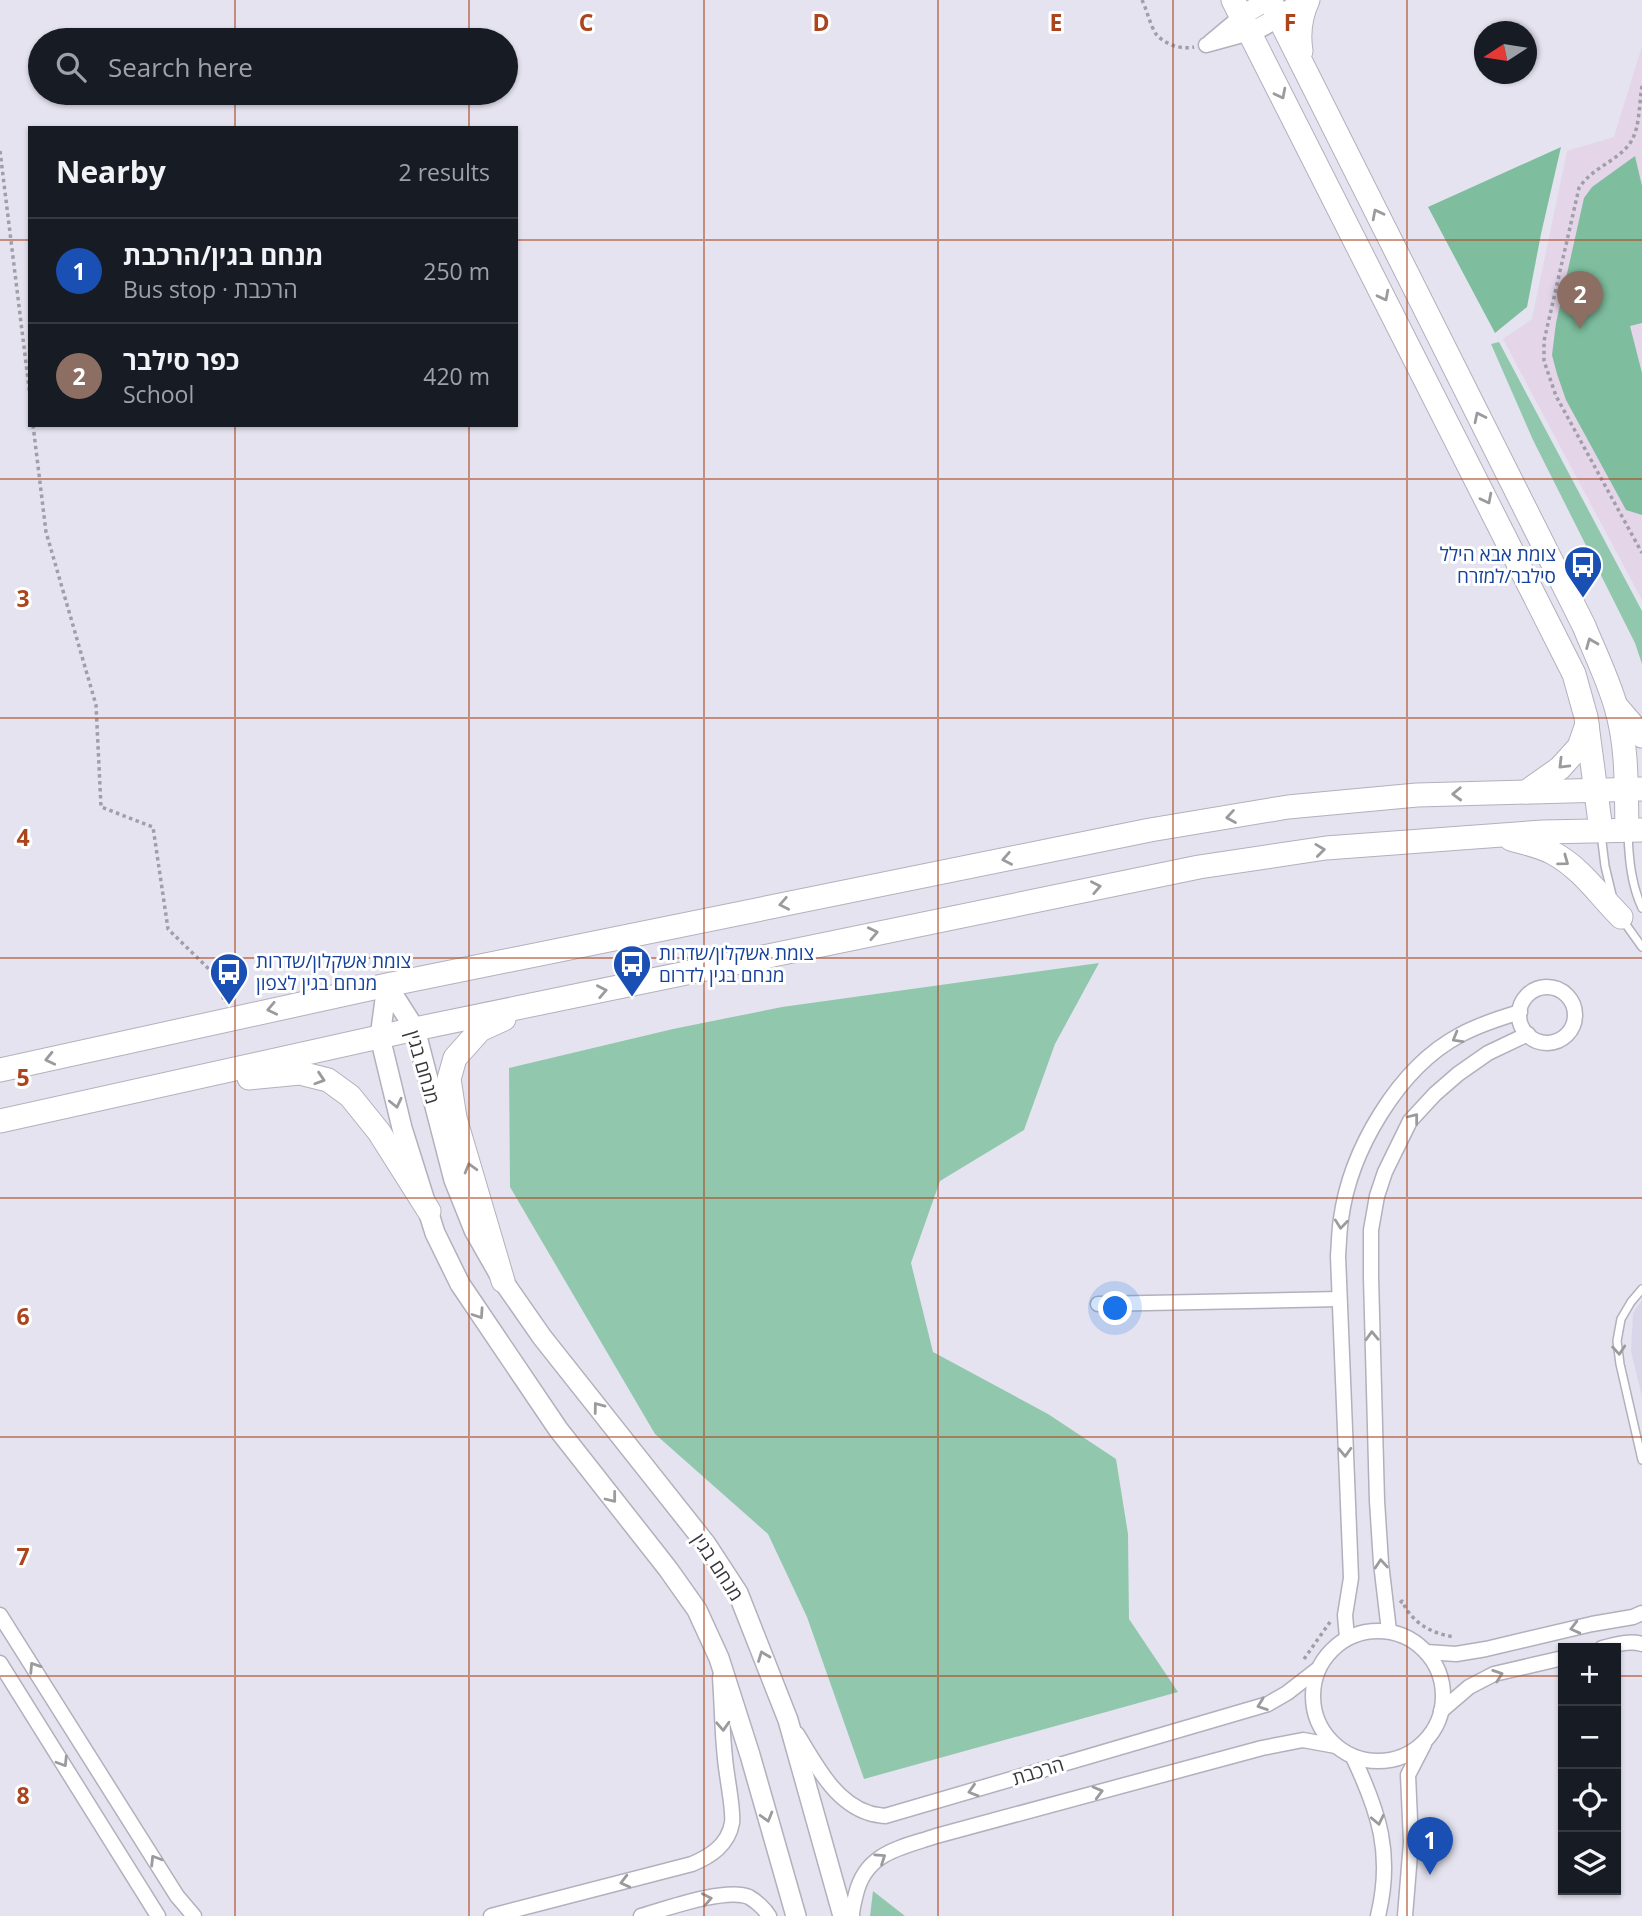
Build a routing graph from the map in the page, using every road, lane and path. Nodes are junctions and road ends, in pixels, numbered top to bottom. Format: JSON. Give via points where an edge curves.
{"nodes":[{"id":1,"x":1142,"y":0,"type":"edge"},
{"id":2,"x":1306,"y":0,"type":"edge"},
{"id":3,"x":1273,"y":6,"type":"edge"},
{"id":4,"x":1241,"y":16,"type":"edge"},
{"id":5,"x":1206,"y":45,"type":"joint"},
{"id":6,"x":1308,"y":75,"type":"junction"},
{"id":7,"x":1642,"y":86,"type":"edge"},
{"id":8,"x":1641,"y":94,"type":"edge"},
{"id":9,"x":0,"y":151,"type":"edge"},
{"id":10,"x":28,"y":380,"type":"edge"},
{"id":11,"x":33,"y":427,"type":"edge"},
{"id":12,"x":1642,"y":553,"type":"edge"},
{"id":13,"x":1616,"y":706,"type":"junction"},
{"id":14,"x":1587,"y":724,"type":"junction"},
{"id":15,"x":1642,"y":736,"type":"edge"},
{"id":16,"x":1635,"y":789,"type":"edge"},
{"id":17,"x":1597,"y":790,"type":"junction"},
{"id":18,"x":1525,"y":792,"type":"junction"},
{"id":19,"x":1601,"y":830,"type":"junction"},
{"id":20,"x":1635,"y":830,"type":"edge"},
{"id":21,"x":1501,"y":835,"type":"junction"},
{"id":22,"x":1632,"y":912,"type":"edge"},
{"id":23,"x":1642,"y":947,"type":"edge"},
{"id":24,"x":387,"y":985,"type":"junction"},
{"id":25,"x":535,"y":1004,"type":"junction"},
{"id":26,"x":1520,"y":1012,"type":"junction"},
{"id":27,"x":228,"y":1018,"type":"junction"},
{"id":28,"x":415,"y":1029,"type":"junction"},
{"id":29,"x":1528,"y":1034,"type":"junction"},
{"id":30,"x":380,"y":1037,"type":"junction"},
{"id":31,"x":0,"y":1070,"type":"edge"},
{"id":32,"x":155,"y":1086,"type":"junction"},
{"id":33,"x":0,"y":1121,"type":"edge"},
{"id":34,"x":429,"y":1211,"type":"junction"},
{"id":35,"x":503,"y":1281,"type":"junction"},
{"id":36,"x":1642,"y":1289,"type":"edge"},
{"id":37,"x":1339,"y":1299,"type":"junction"},
{"id":38,"x":1098,"y":1304,"type":"dead end"},
{"id":39,"x":1642,"y":1460,"type":"edge"},
{"id":40,"x":1386,"y":1609,"type":"junction"},
{"id":41,"x":1642,"y":1613,"type":"edge"},
{"id":42,"x":0,"y":1615,"type":"edge"},
{"id":43,"x":1345,"y":1615,"type":"junction"},
{"id":44,"x":1389,"y":1631,"type":"junction"},
{"id":45,"x":1347,"y":1638,"type":"junction"},
{"id":46,"x":1462,"y":1638,"type":"dead end"},
{"id":47,"x":1621,"y":1644,"type":"edge"},
{"id":48,"x":1642,"y":1644,"type":"edge"},
{"id":49,"x":1426,"y":1652,"type":"junction"},
{"id":50,"x":719,"y":1658,"type":"junction"},
{"id":51,"x":1558,"y":1659,"type":"edge"},
{"id":52,"x":0,"y":1663,"type":"edge"},
{"id":53,"x":1300,"y":1663,"type":"dead end"},
{"id":54,"x":1318,"y":1669,"type":"junction"},
{"id":55,"x":1441,"y":1711,"type":"junction"},
{"id":56,"x":788,"y":1720,"type":"junction"},
{"id":57,"x":1426,"y":1740,"type":"junction"},
{"id":58,"x":1336,"y":1746,"type":"junction"},
{"id":59,"x":1353,"y":1757,"type":"junction"},
{"id":60,"x":158,"y":1916,"type":"edge"},
{"id":61,"x":194,"y":1916,"type":"edge"},
{"id":62,"x":491,"y":1916,"type":"edge"},
{"id":63,"x":640,"y":1916,"type":"edge"},
{"id":64,"x":769,"y":1916,"type":"edge"},
{"id":65,"x":796,"y":1916,"type":"edge"},
{"id":66,"x":843,"y":1916,"type":"edge"},
{"id":67,"x":852,"y":1916,"type":"edge"},
{"id":68,"x":1378,"y":1916,"type":"edge"},
{"id":69,"x":1405,"y":1916,"type":"edge"}],
"edges":[{"from":1,"to":5,"type":"path","via":[[1156,35],[1173,46]]},
{"from":2,"to":3,"type":"main road"},
{"from":2,"to":6,"type":"highway","via":[[1299,33]]},
{"from":3,"to":4,"type":"main road"},
{"from":3,"to":6,"type":"highway"},
{"from":4,"to":5,"type":"street"},
{"from":4,"to":14,"type":"highway","one_way":true,"via":[[1574,674]]},
{"from":13,"to":6,"type":"highway","one_way":true,"via":[[1584,626]]},
{"from":7,"to":8,"type":"path"},
{"from":8,"to":12,"type":"path","via":[[1630,143],[1579,188],[1544,341],[1544,361],[1556,396]]},
{"from":9,"to":10,"type":"path"},
{"from":11,"to":27,"type":"path","via":[[46,532],[96,705],[100,807],[153,827],[168,929],[215,975]]},
{"from":13,"to":15,"type":"highway"},
{"from":13,"to":16,"type":"highway"},
{"from":14,"to":17,"type":"highway"},
{"from":14,"to":18,"type":"highway","one_way":true,"via":[[1579,747],[1560,768]]},
{"from":16,"to":17,"type":"highway"},
{"from":16,"to":20,"type":"highway"},
{"from":17,"to":18,"type":"highway"},
{"from":17,"to":19,"type":"highway"},
{"from":18,"to":24,"type":"highway","one_way":true,"via":[[1417,795],[1288,807],[1150,830]]},
{"from":19,"to":20,"type":"highway"},
{"from":19,"to":21,"type":"highway"},
{"from":19,"to":22,"type":"lane","via":[[1610,891]]},
{"from":20,"to":22,"type":"lane","via":[[1629,865]]},
{"from":21,"to":22,"type":"highway","one_way":true,"via":[[1552,853],[1587,878],[1604,899]]},
{"from":25,"to":21,"type":"highway","one_way":true,"via":[[1199,867],[1326,848]]},
{"from":22,"to":23,"type":"lane"},
{"from":24,"to":27,"type":"highway","one_way":true},
{"from":24,"to":28,"type":"main road","name":"מנחם בגין"},
{"from":24,"to":30,"type":"main road","name":"מנחם בגין"},
{"from":25,"to":28,"type":"highway"},
{"from":35,"to":25,"type":"highway","one_way":true,"via":[[455,1118],[449,1079],[455,1058],[480,1030]]},
{"from":26,"to":29,"type":"street"},
{"from":26,"to":29,"type":"street","via":[[1524,999],[1541,987],[1563,991],[1575,1009],[1571,1030],[1563,1038],[1542,1043]]},
{"from":26,"to":37,"type":"street","one_way":true,"via":[[1459,1035],[1438,1050],[1394,1094],[1372,1127],[1353,1171],[1341,1217]]},
{"from":27,"to":31,"type":"highway","one_way":true},
{"from":28,"to":30,"type":"highway"},
{"from":28,"to":35,"type":"main road","name":"מנחם בגין","via":[[454,1180],[474,1230]]},
{"from":40,"to":29,"type":"street","one_way":true,"via":[[1377,1500],[1371,1277],[1377,1196],[1418,1112],[1458,1074]]},
{"from":30,"to":32,"type":"highway"},
{"from":30,"to":34,"type":"main road","name":"מנחם בגין","one_way":true},
{"from":32,"to":33,"type":"highway"},
{"from":32,"to":34,"type":"highway","one_way":true,"via":[[300,1073],[328,1080],[350,1096],[379,1132]]},
{"from":34,"to":50,"type":"main road","name":"מנחם בגין","one_way":true,"via":[[460,1284],[558,1429],[697,1610]]},
{"from":56,"to":35,"type":"main road","name":"מנחם בגין","one_way":true,"via":[[738,1593],[706,1544]]},
{"from":36,"to":39,"type":"lane","one_way":true,"via":[[1621,1319],[1617,1341]]},
{"from":37,"to":38,"type":"street"},
{"from":37,"to":43,"type":"street","one_way":true,"via":[[1351,1578]]},
{"from":40,"to":44,"type":"street"},
{"from":40,"to":46,"type":"path","via":[[1402,1601],[1407,1612],[1426,1628]]},
{"from":41,"to":49,"type":"street","one_way":true,"via":[[1486,1649]]},
{"from":61,"to":42,"type":"street","one_way":true},
{"from":43,"to":45,"type":"street"},
{"from":43,"to":53,"type":"path","via":[[1334,1614]]},
{"from":44,"to":45,"type":"street"},
{"from":44,"to":49,"type":"street"},
{"from":45,"to":54,"type":"street","via":[[1330,1651]]},
{"from":47,"to":48,"type":"street"},
{"from":49,"to":55,"type":"street","via":[[1443,1690]]},
{"from":50,"to":62,"type":"street","one_way":true,"via":[[732,1822],[720,1848],[692,1864]]},
{"from":50,"to":65,"type":"main road","name":"מנחם בגין","one_way":true},
{"from":55,"to":51,"type":"street","one_way":true,"via":[[1469,1687],[1494,1674]]},
{"from":52,"to":60,"type":"street","one_way":true},
{"from":54,"to":56,"type":"street","name":"הרכבת","one_way":true,"via":[[1268,1704],[885,1816],[869,1814],[838,1794]]},
{"from":54,"to":58,"type":"street","via":[[1314,1710],[1322,1730]]},
{"from":55,"to":57,"type":"street"},
{"from":56,"to":66,"type":"main road","name":"מנחם בגין"},
{"from":57,"to":59,"type":"street","via":[[1392,1760]]},
{"from":57,"to":69,"type":"street","via":[[1408,1775],[1411,1842]]},
{"from":58,"to":59,"type":"street"},
{"from":67,"to":58,"type":"street","name":"הרכבת","one_way":true,"via":[[858,1885],[872,1863],[886,1853],[1262,1748],[1303,1740]]},
{"from":59,"to":68,"type":"street","one_way":true,"via":[[1376,1810],[1383,1845]]},
{"from":63,"to":64,"type":"street","one_way":true,"via":[[727,1895],[748,1897]]}]}
